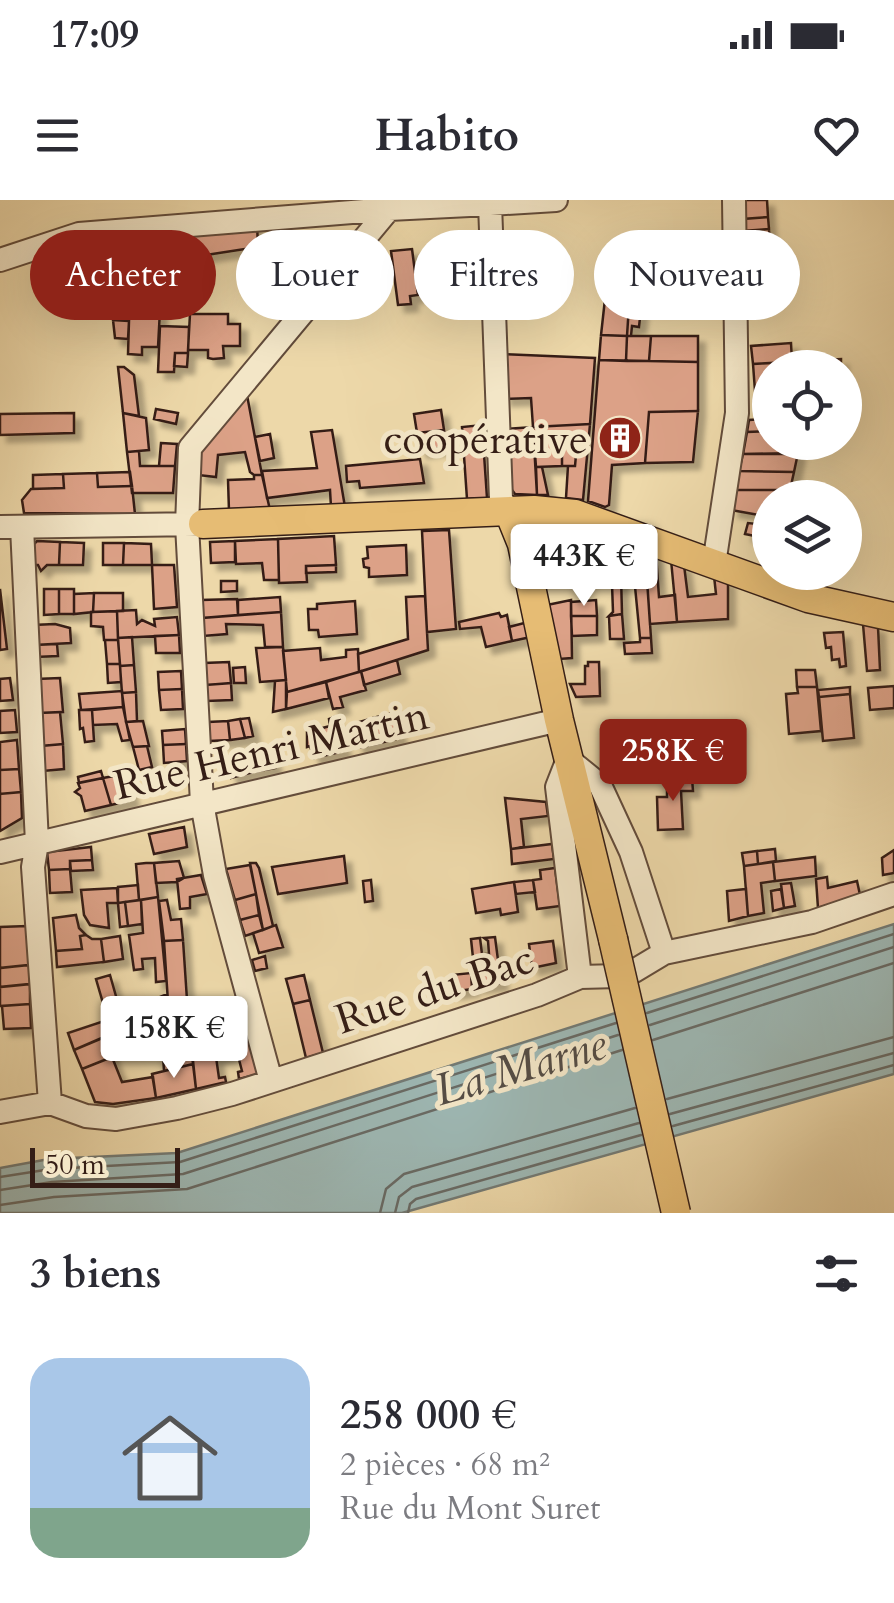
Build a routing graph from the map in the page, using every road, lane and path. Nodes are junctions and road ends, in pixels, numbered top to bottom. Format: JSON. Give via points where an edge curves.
{"nodes":[{"id":1,"x":556,"y":200,"type":"edge"},
{"id":2,"x":734,"y":200,"type":"edge"},
{"id":3,"x":490,"y":204,"type":"junction"},
{"id":4,"x":389,"y":208,"type":"junction"},
{"id":5,"x":0,"y":260,"type":"edge"},
{"id":6,"x":510,"y":512,"type":"junction"},
{"id":7,"x":195,"y":524,"type":"junction"},
{"id":8,"x":11,"y":527,"type":"edge"},
{"id":9,"x":714,"y":564,"type":"junction"},
{"id":10,"x":891,"y":611,"type":"edge"},
{"id":11,"x":559,"y":720,"type":"junction"},
{"id":12,"x":568,"y":758,"type":"junction"},
{"id":13,"x":202,"y":804,"type":"junction"},
{"id":14,"x":37,"y":842,"type":"junction"},
{"id":15,"x":0,"y":852,"type":"edge"},
{"id":16,"x":894,"y":894,"type":"edge"},
{"id":17,"x":664,"y":953,"type":"junction"},
{"id":18,"x":580,"y":978,"type":"junction"},
{"id":19,"x":271,"y":1081,"type":"junction"},
{"id":20,"x":50,"y":1103,"type":"junction"},
{"id":21,"x":0,"y":1112,"type":"edge"},
{"id":22,"x":676,"y":1213,"type":"edge"}],
"edges":[{"from":1,"to":3,"type":"street"},
{"from":2,"to":9,"type":"street","via":[[737,412]]},
{"from":3,"to":4,"type":"street"},
{"from":3,"to":6,"type":"street","via":[[502,498]]},
{"from":4,"to":5,"type":"street","via":[[79,234]]},
{"from":4,"to":7,"type":"street","via":[[190,448]]},
{"from":6,"to":7,"type":"main road"},
{"from":6,"to":9,"type":"main road","via":[[575,514]]},
{"from":6,"to":11,"type":"main road"},
{"from":7,"to":8,"type":"street"},
{"from":7,"to":13,"type":"street"},
{"from":8,"to":14,"type":"street"},
{"from":9,"to":10,"type":"main road","via":[[808,598]]},
{"from":11,"to":12,"type":"main road"},
{"from":11,"to":13,"type":"street","name":"Rue Henri Martin"},
{"from":12,"to":17,"type":"street","via":[[600,786],[631,852]]},
{"from":12,"to":18,"type":"street","name":"Rue du Bac","via":[[556,787]]},
{"from":12,"to":22,"type":"main road","bridge":true},
{"from":13,"to":14,"type":"street","name":"Rue Henri Martin"},
{"from":13,"to":19,"type":"street"},
{"from":14,"to":15,"type":"street","name":"Rue Henri Martin"},
{"from":14,"to":20,"type":"street"},
{"from":16,"to":17,"type":"street","via":[[812,922]]},
{"from":17,"to":18,"type":"street","via":[[634,972]]},
{"from":18,"to":19,"type":"street","name":"Rue du Bac"},
{"from":19,"to":20,"type":"street","name":"Rue du Bac","via":[[116,1119]]},
{"from":20,"to":21,"type":"street"}]}
